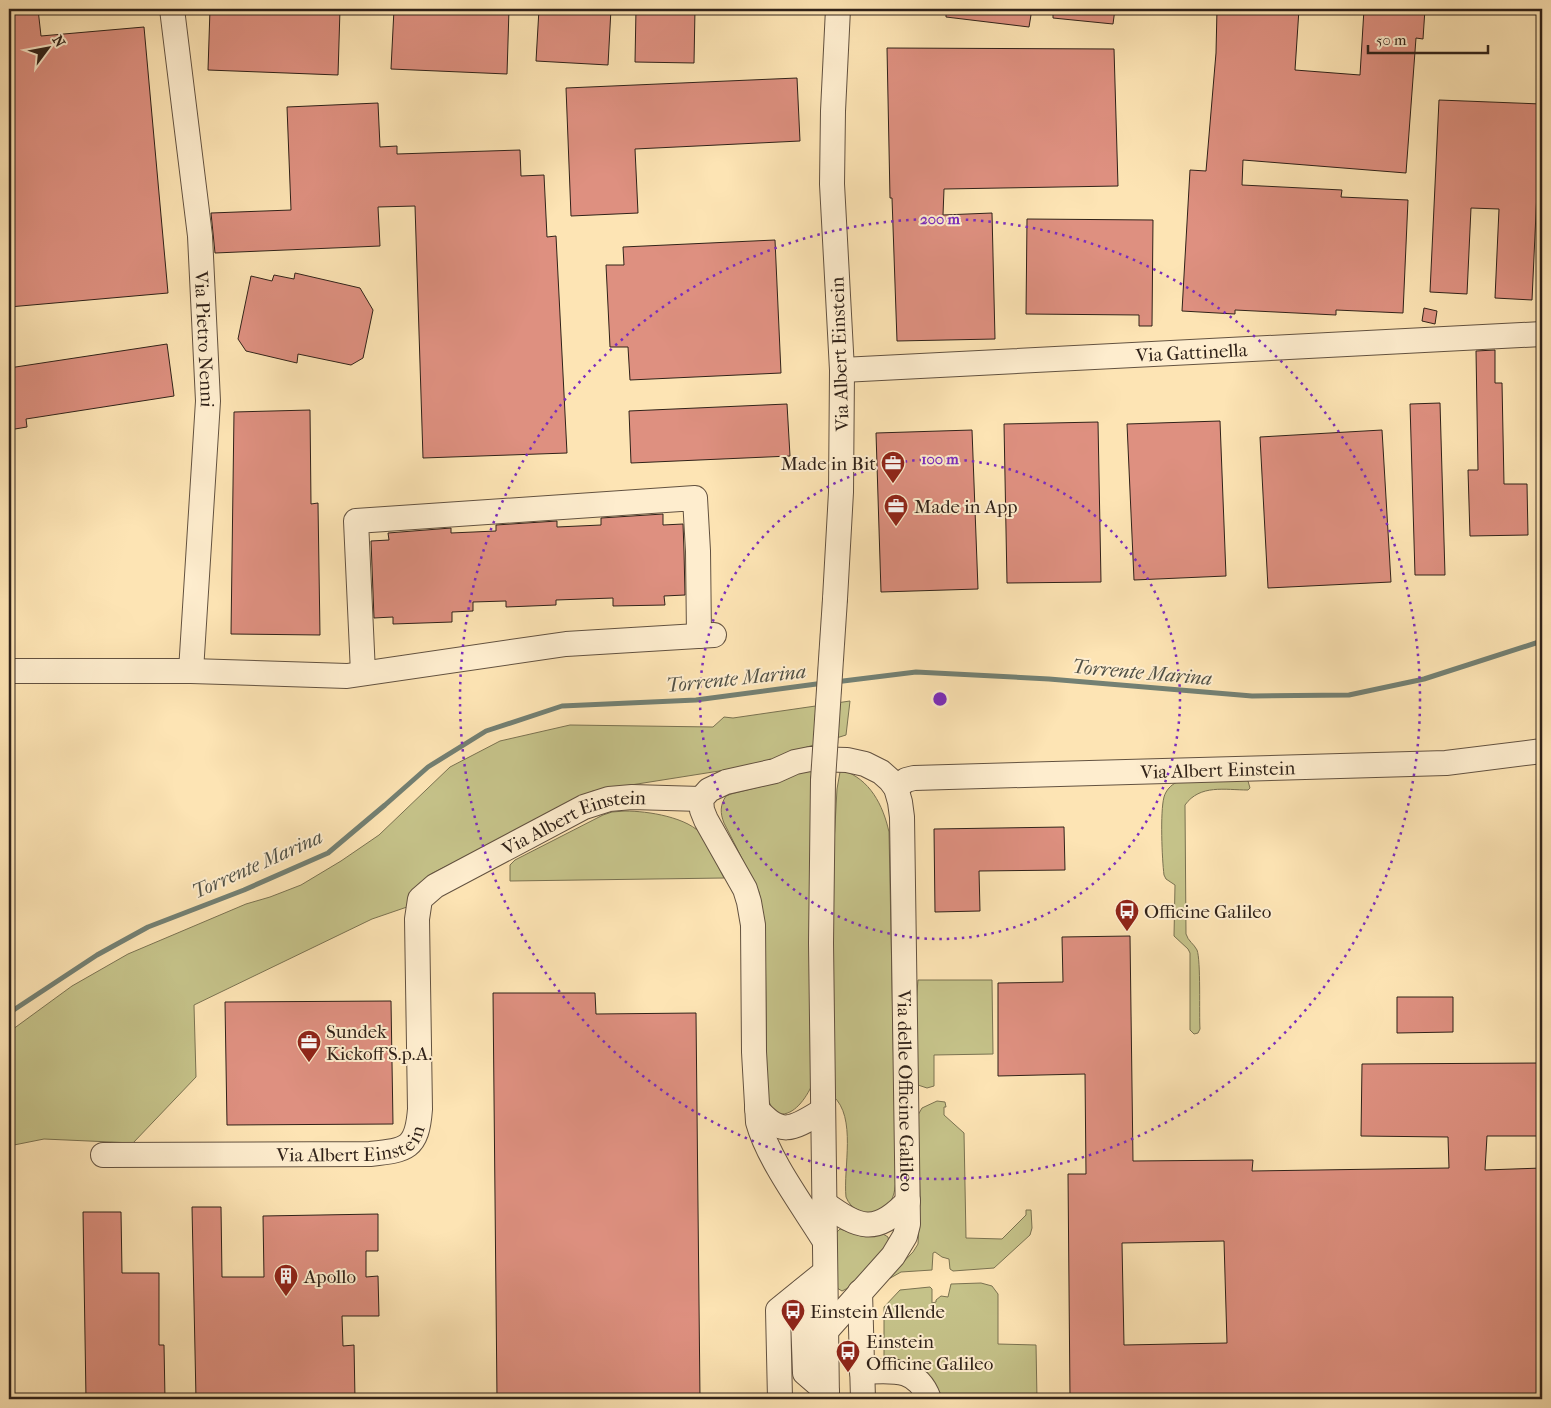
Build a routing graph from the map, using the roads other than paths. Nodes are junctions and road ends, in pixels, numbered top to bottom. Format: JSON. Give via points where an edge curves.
{"nodes":[{"id":1,"x":172,"y":9,"type":"edge"},
{"id":2,"x":838,"y":9,"type":"edge"},
{"id":3,"x":1542,"y":334,"type":"edge"},
{"id":4,"x":842,"y":370,"type":"junction"},
{"id":5,"x":9,"y":671,"type":"edge"},
{"id":6,"x":191,"y":671,"type":"junction"},
{"id":7,"x":363,"y":674,"type":"junction"},
{"id":8,"x":1542,"y":751,"type":"edge"},
{"id":9,"x":896,"y":788,"type":"junction"},
{"id":10,"x":701,"y":799,"type":"junction"},
{"id":11,"x":758,"y":1109,"type":"junction"},
{"id":12,"x":822,"y":1111,"type":"junction"},
{"id":13,"x":103,"y":1155,"type":"dead end"},
{"id":14,"x":908,"y":1201,"type":"junction"},
{"id":15,"x":824,"y":1203,"type":"junction"},
{"id":16,"x":824,"y":1240,"type":"junction"},
{"id":17,"x":825,"y":1272,"type":"junction"},
{"id":18,"x":802,"y":1291,"type":"junction"},
{"id":19,"x":860,"y":1292,"type":"junction"},
{"id":20,"x":826,"y":1331,"type":"junction"},
{"id":21,"x":862,"y":1372,"type":"junction"},
{"id":22,"x":827,"y":1396,"type":"edge"},
{"id":23,"x":780,"y":1399,"type":"edge"},
{"id":24,"x":863,"y":1399,"type":"edge"},
{"id":25,"x":929,"y":1399,"type":"edge"}],
"edges":[{"from":1,"to":6,"type":"street","name":"Via Pietro Nenni","via":[[200,236],[208,402]]},
{"from":2,"to":4,"type":"street","name":"Via Albert Einstein","via":[[832,184]]},
{"from":3,"to":4,"type":"street","name":"Via Gattinella"},
{"from":4,"to":12,"type":"street","name":"Via Albert Einstein","bridge":true,"via":[[841,492],[823,780]]},
{"from":5,"to":6,"type":"street"},
{"from":6,"to":7,"type":"street"},
{"from":7,"to":7,"type":"street","via":[[566,644],[706,635],[695,498],[356,521]]},
{"from":8,"to":9,"type":"street","name":"Via Albert Einstein","via":[[1446,763],[914,778]]},
{"from":9,"to":10,"type":"street","via":[[881,772],[865,764],[810,759],[726,782],[709,790]]},
{"from":9,"to":14,"type":"street","name":"Via delle Officine Galileo","via":[[902,816]]},
{"from":10,"to":11,"type":"street","name":"Via Albert Einstein","via":[[706,820],[749,902],[753,925]]},
{"from":10,"to":13,"type":"street","name":"Via Albert Einstein","via":[[609,799],[584,808],[435,886],[420,899],[417,919],[420,1109],[418,1129],[411,1143],[398,1151],[370,1154]]},
{"from":11,"to":12,"type":"street","via":[[767,1120],[783,1128],[794,1126]]},
{"from":11,"to":16,"type":"street","name":"Via Albert Einstein","via":[[764,1140]]},
{"from":12,"to":15,"type":"street","name":"Via Albert Einstein"},
{"from":14,"to":15,"type":"street","name":"Via delle Officine Galileo","via":[[877,1225],[856,1222]]},
{"from":14,"to":19,"type":"street","name":"Via delle Officine Galileo","via":[[908,1224],[900,1246]]},
{"from":15,"to":16,"type":"street","name":"Via Albert Einstein"},
{"from":16,"to":17,"type":"street","name":"Via Albert Einstein"},
{"from":17,"to":18,"type":"street"},
{"from":17,"to":20,"type":"street","name":"Via Albert Einstein"},
{"from":18,"to":22,"type":"street","name":"Via Albert Einstein","via":[[804,1373]]},
{"from":18,"to":23,"type":"street","via":[[778,1310]]},
{"from":19,"to":20,"type":"street","name":"Via delle Officine Galileo"},
{"from":19,"to":21,"type":"street"},
{"from":20,"to":22,"type":"street","name":"Via Albert Einstein"},
{"from":21,"to":24,"type":"street"},
{"from":21,"to":25,"type":"street","via":[[897,1370],[924,1387]]}]}
